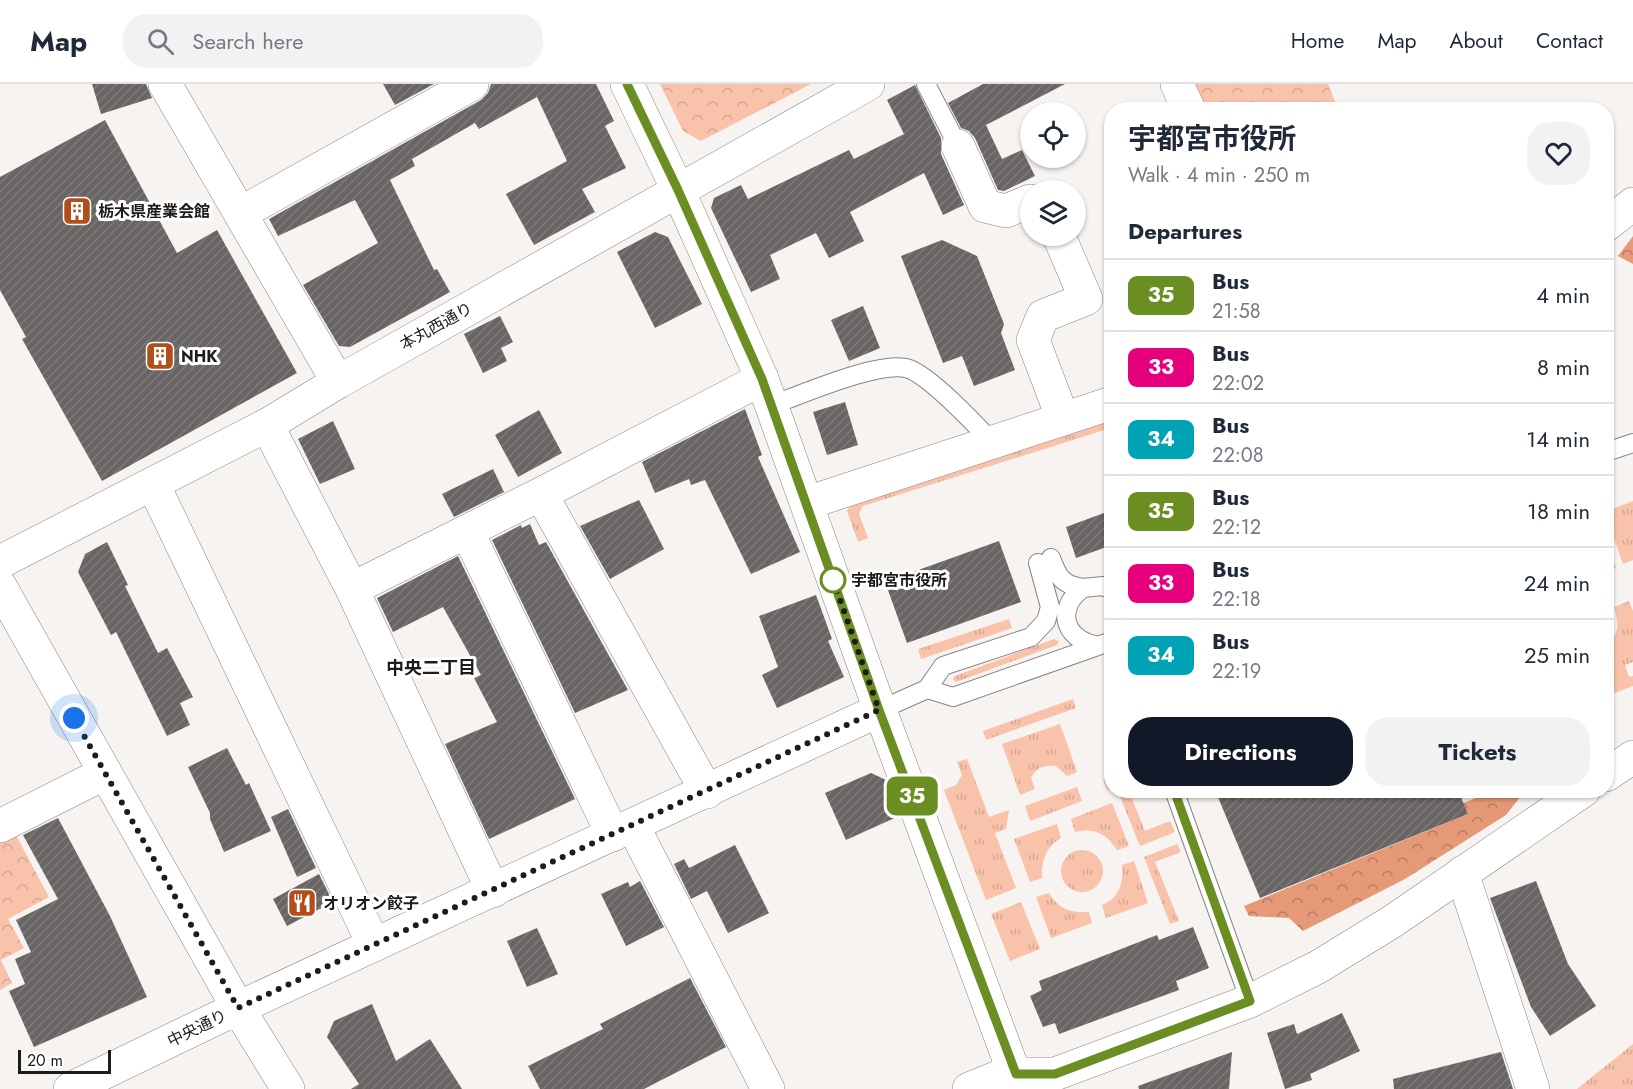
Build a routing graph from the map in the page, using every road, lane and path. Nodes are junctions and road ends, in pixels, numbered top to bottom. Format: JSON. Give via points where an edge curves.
{"nodes":[{"id":1,"x":165,"y":84,"type":"edge"},
{"id":2,"x":471,"y":84,"type":"edge"},
{"id":3,"x":627,"y":84,"type":"edge"},
{"id":4,"x":868,"y":84,"type":"edge"},
{"id":5,"x":926,"y":84,"type":"edge"},
{"id":6,"x":1177,"y":84,"type":"edge"},
{"id":7,"x":1185,"y":102,"type":"edge"},
{"id":8,"x":958,"y":147,"type":"joint"},
{"id":9,"x":678,"y":190,"type":"junction"},
{"id":10,"x":1633,"y":204,"type":"edge"},
{"id":11,"x":1020,"y":206,"type":"edge"},
{"id":12,"x":241,"y":213,"type":"junction"},
{"id":13,"x":1614,"y":219,"type":"edge"},
{"id":14,"x":1063,"y":246,"type":"edge"},
{"id":15,"x":338,"y":382,"type":"junction"},
{"id":16,"x":767,"y":392,"type":"junction"},
{"id":17,"x":1104,"y":405,"type":"edge"},
{"id":18,"x":1063,"y":418,"type":"junction"},
{"id":19,"x":267,"y":425,"type":"junction"},
{"id":20,"x":992,"y":442,"type":"junction"},
{"id":21,"x":1633,"y":443,"type":"edge"},
{"id":22,"x":1614,"y":449,"type":"edge"},
{"id":23,"x":153,"y":484,"type":"junction"},
{"id":24,"x":541,"y":494,"type":"junction"},
{"id":25,"x":807,"y":503,"type":"junction"},
{"id":26,"x":467,"y":531,"type":"junction"},
{"id":27,"x":0,"y":562,"type":"edge"},
{"id":28,"x":0,"y":586,"type":"edge"},
{"id":29,"x":1083,"y":588,"type":"junction"},
{"id":30,"x":1104,"y":588,"type":"edge"},
{"id":31,"x":352,"y":589,"type":"junction"},
{"id":32,"x":1067,"y":623,"type":"junction"},
{"id":33,"x":1031,"y":637,"type":"junction"},
{"id":34,"x":1103,"y":643,"type":"edge"},
{"id":35,"x":927,"y":689,"type":"junction"},
{"id":36,"x":879,"y":710,"type":"junction"},
{"id":37,"x":1633,"y":757,"type":"edge"},
{"id":38,"x":1614,"y":770,"type":"edge"},
{"id":39,"x":105,"y":773,"type":"junction"},
{"id":40,"x":707,"y":792,"type":"junction"},
{"id":41,"x":1177,"y":798,"type":"edge"},
{"id":42,"x":1572,"y":798,"type":"edge"},
{"id":43,"x":0,"y":826,"type":"edge"},
{"id":44,"x":623,"y":830,"type":"junction"},
{"id":45,"x":1462,"y":873,"type":"junction"},
{"id":46,"x":493,"y":891,"type":"junction"},
{"id":47,"x":374,"y":945,"type":"junction"},
{"id":48,"x":1250,"y":1001,"type":"junction"},
{"id":49,"x":238,"y":1008,"type":"junction"},
{"id":50,"x":1018,"y":1082,"type":"edge"},
{"id":51,"x":70,"y":1089,"type":"edge"},
{"id":52,"x":288,"y":1089,"type":"edge"},
{"id":53,"x":768,"y":1089,"type":"edge"},
{"id":54,"x":969,"y":1089,"type":"edge"},
{"id":55,"x":1533,"y":1089,"type":"edge"}],
"edges":[{"from":1,"to":12,"type":"street"},
{"from":2,"to":12,"type":"street"},
{"from":3,"to":9,"type":"street"},
{"from":4,"to":9,"type":"street","name":"本丸西通り"},
{"from":5,"to":8,"type":"lane"},
{"from":6,"to":7,"type":"street"},
{"from":8,"to":11,"type":"street","via":[[985,206],[1006,212]]},
{"from":9,"to":15,"type":"street","name":"本丸西通り"},
{"from":9,"to":16,"type":"street"},
{"from":10,"to":13,"type":"street"},
{"from":12,"to":15,"type":"street"},
{"from":14,"to":18,"type":"street","via":[[1086,299],[1043,316],[1033,340]]},
{"from":15,"to":19,"type":"street","name":"本丸西通り"},
{"from":16,"to":20,"type":"lane","via":[[881,367],[909,369],[946,396]]},
{"from":16,"to":24,"type":"street"},
{"from":16,"to":25,"type":"street"},
{"from":17,"to":18,"type":"street"},
{"from":18,"to":20,"type":"street"},
{"from":19,"to":23,"type":"street","name":"本丸西通り"},
{"from":19,"to":31,"type":"street"},
{"from":20,"to":25,"type":"street"},
{"from":21,"to":22,"type":"lane"},
{"from":23,"to":27,"type":"street","name":"本丸西通り"},
{"from":23,"to":47,"type":"street"},
{"from":24,"to":26,"type":"street"},
{"from":24,"to":40,"type":"street"},
{"from":25,"to":36,"type":"street"},
{"from":26,"to":31,"type":"street"},
{"from":26,"to":44,"type":"street"},
{"from":28,"to":39,"type":"street"},
{"from":29,"to":30,"type":"lane"},
{"from":29,"to":32,"type":"lane","via":[[1069,603]]},
{"from":29,"to":33,"type":"lane","via":[[1059,580],[1044,561],[1050,607],[1046,621]]},
{"from":31,"to":46,"type":"street"},
{"from":32,"to":33,"type":"lane"},
{"from":32,"to":34,"type":"lane","via":[[1077,639]]},
{"from":33,"to":35,"type":"lane","via":[[943,666]]},
{"from":34,"to":35,"type":"lane","via":[[953,697]]},
{"from":35,"to":36,"type":"lane"},
{"from":36,"to":40,"type":"street","name":"中央通り"},
{"from":36,"to":50,"type":"street"},
{"from":37,"to":38,"type":"street"},
{"from":39,"to":43,"type":"street"},
{"from":39,"to":49,"type":"street"},
{"from":40,"to":44,"type":"street","name":"中央通り"},
{"from":41,"to":48,"type":"lane"},
{"from":42,"to":45,"type":"street"},
{"from":44,"to":46,"type":"street","name":"中央通り"},
{"from":44,"to":53,"type":"street"},
{"from":45,"to":48,"type":"street","via":[[1318,967]]},
{"from":45,"to":55,"type":"street"},
{"from":46,"to":47,"type":"street","name":"中央通り"},
{"from":47,"to":49,"type":"street","name":"中央通り"},
{"from":48,"to":50,"type":"street","via":[[1055,1074]]},
{"from":49,"to":51,"type":"street","name":"中央通り"},
{"from":49,"to":52,"type":"street"},
{"from":50,"to":54,"type":"street","via":[[996,1078]]}]}
